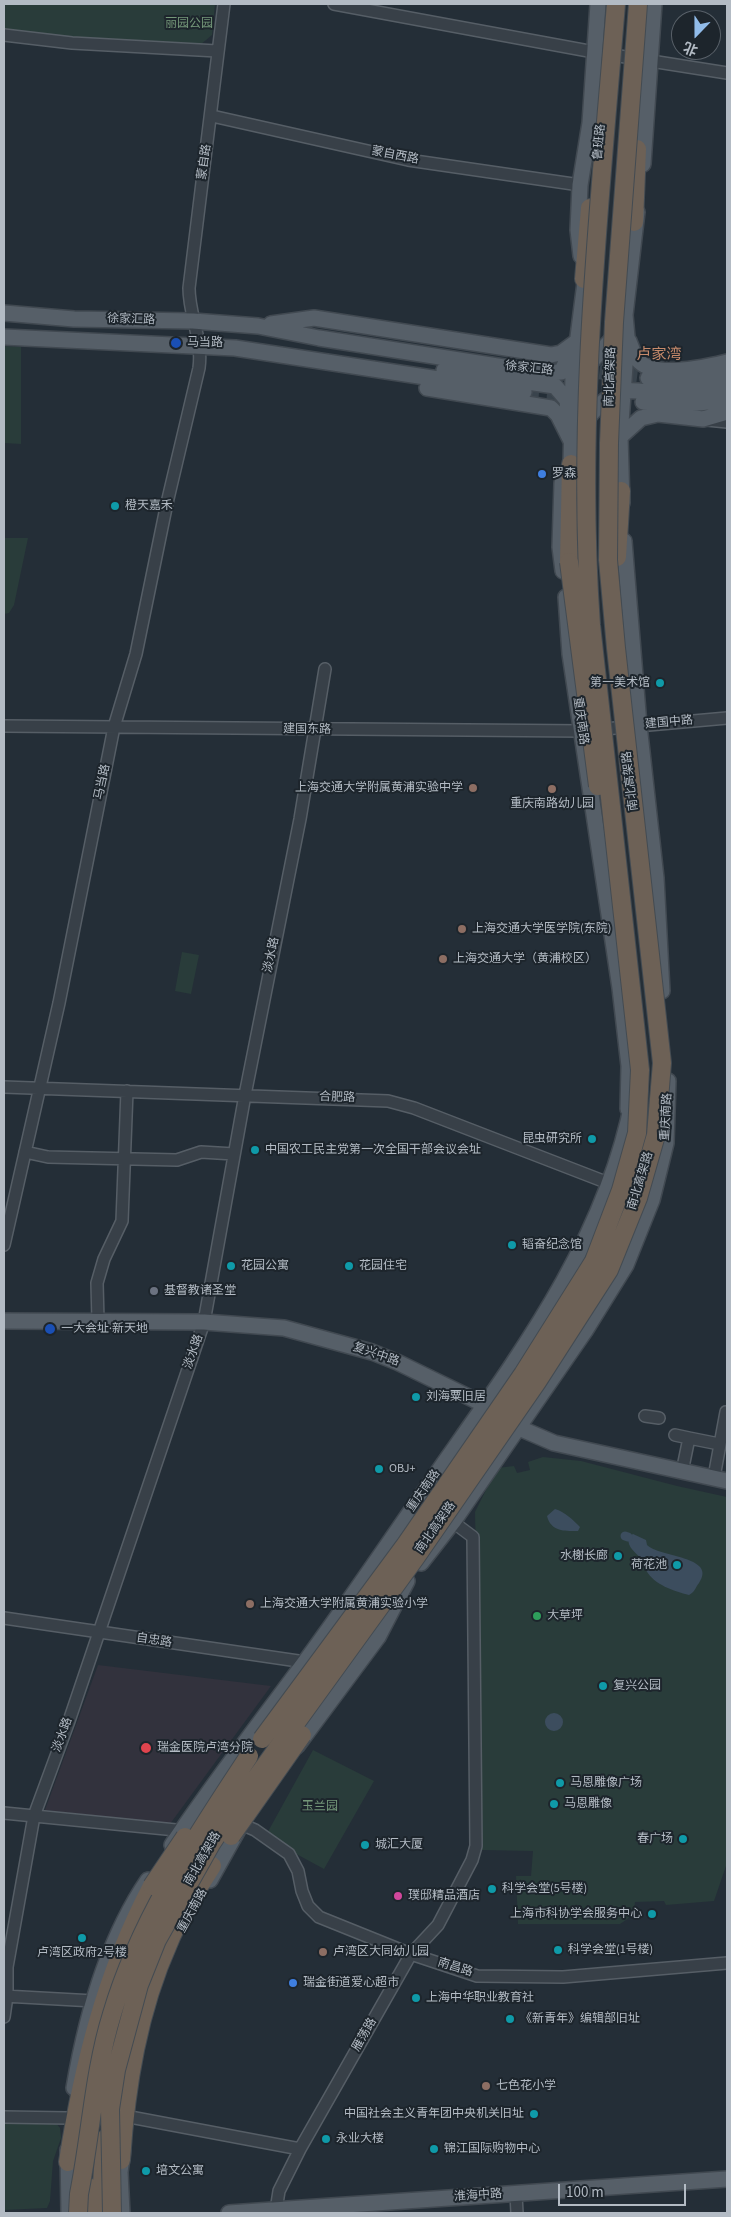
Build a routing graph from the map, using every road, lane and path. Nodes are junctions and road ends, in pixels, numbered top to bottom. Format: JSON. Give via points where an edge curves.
{"nodes":[{"id":1,"x":224,"y":4,"type":"edge"},
{"id":2,"x":334,"y":4,"type":"edge"},
{"id":3,"x":598,"y":4,"type":"edge"},
{"id":4,"x":609,"y":4,"type":"edge"},
{"id":5,"x":616,"y":4,"type":"edge"},
{"id":6,"x":639,"y":4,"type":"edge"},
{"id":7,"x":647,"y":4,"type":"edge"},
{"id":8,"x":654,"y":4,"type":"edge"},
{"id":9,"x":4,"y":35,"type":"edge"},
{"id":10,"x":217,"y":51,"type":"junction"},
{"id":11,"x":603,"y":53,"type":"junction"},
{"id":12,"x":643,"y":61,"type":"junction"},
{"id":13,"x":727,"y":73,"type":"edge"},
{"id":14,"x":727,"y":79,"type":"edge"},
{"id":15,"x":212,"y":116,"type":"junction"},
{"id":16,"x":580,"y":185,"type":"junction"},
{"id":17,"x":634,"y":222,"type":"junction"},
{"id":18,"x":584,"y":279,"type":"junction"},
{"id":19,"x":4,"y":313,"type":"edge"},
{"id":20,"x":624,"y":315,"type":"junction"},
{"id":21,"x":193,"y":320,"type":"junction"},
{"id":22,"x":258,"y":326,"type":"junction"},
{"id":23,"x":627,"y":337,"type":"junction"},
{"id":24,"x":4,"y":338,"type":"edge"},
{"id":25,"x":577,"y":341,"type":"junction"},
{"id":26,"x":200,"y":346,"type":"junction"},
{"id":27,"x":235,"y":348,"type":"junction"},
{"id":28,"x":727,"y":362,"type":"edge"},
{"id":29,"x":531,"y":363,"type":"tunnel mouth"},
{"id":30,"x":727,"y":372,"type":"edge"},
{"id":31,"x":573,"y":376,"type":"junction"},
{"id":32,"x":648,"y":378,"type":"tunnel mouth"},
{"id":33,"x":542,"y":383,"type":"junction"},
{"id":34,"x":727,"y":384,"type":"edge"},
{"id":35,"x":624,"y":390,"type":"junction"},
{"id":36,"x":524,"y":392,"type":"tunnel mouth"},
{"id":37,"x":727,"y":398,"type":"edge"},
{"id":38,"x":643,"y":402,"type":"dead end"},
{"id":39,"x":727,"y":412,"type":"edge"},
{"id":40,"x":703,"y":419,"type":"junction"},
{"id":41,"x":727,"y":422,"type":"edge"},
{"id":42,"x":620,"y":437,"type":"junction"},
{"id":43,"x":572,"y":443,"type":"junction"},
{"id":44,"x":570,"y":464,"type":"junction"},
{"id":45,"x":621,"y":491,"type":"junction"},
{"id":46,"x":325,"y":669,"type":"dead end"},
{"id":47,"x":727,"y":718,"type":"edge"},
{"id":48,"x":4,"y":726,"type":"edge"},
{"id":49,"x":633,"y":726,"type":"junction"},
{"id":50,"x":114,"y":727,"type":"junction"},
{"id":51,"x":611,"y":728,"type":"joint"},
{"id":52,"x":315,"y":730,"type":"junction"},
{"id":53,"x":589,"y":731,"type":"junction"},
{"id":54,"x":646,"y":907,"type":"junction"},
{"id":55,"x":628,"y":959,"type":"junction"},
{"id":56,"x":4,"y":1088,"type":"edge"},
{"id":57,"x":39,"y":1089,"type":"junction"},
{"id":58,"x":127,"y":1091,"type":"junction"},
{"id":59,"x":245,"y":1095,"type":"junction"},
{"id":60,"x":25,"y":1152,"type":"junction"},
{"id":61,"x":234,"y":1154,"type":"junction"},
{"id":62,"x":124,"y":1160,"type":"junction"},
{"id":63,"x":610,"y":1183,"type":"junction"},
{"id":64,"x":652,"y":1200,"type":"junction"},
{"id":65,"x":4,"y":1245,"type":"edge"},
{"id":66,"x":4,"y":1320,"type":"edge"},
{"id":67,"x":98,"y":1321,"type":"junction"},
{"id":68,"x":204,"y":1322,"type":"junction"},
{"id":69,"x":485,"y":1405,"type":"junction"},
{"id":70,"x":727,"y":1412,"type":"edge"},
{"id":71,"x":645,"y":1416,"type":"dead end"},
{"id":72,"x":659,"y":1418,"type":"dead end"},
{"id":73,"x":517,"y":1427,"type":"junction"},
{"id":74,"x":724,"y":1432,"type":"edge"},
{"id":75,"x":675,"y":1435,"type":"dead end"},
{"id":76,"x":689,"y":1438,"type":"junction"},
{"id":77,"x":722,"y":1450,"type":"edge"},
{"id":78,"x":682,"y":1472,"type":"junction"},
{"id":79,"x":720,"y":1479,"type":"edge"},
{"id":80,"x":453,"y":1522,"type":"junction"},
{"id":81,"x":400,"y":1586,"type":"junction"},
{"id":82,"x":4,"y":1618,"type":"edge"},
{"id":83,"x":98,"y":1632,"type":"junction"},
{"id":84,"x":368,"y":1649,"type":"junction"},
{"id":85,"x":350,"y":1655,"type":"junction"},
{"id":86,"x":305,"y":1662,"type":"junction"},
{"id":87,"x":249,"y":1756,"type":"junction"},
{"id":88,"x":4,"y":1813,"type":"edge"},
{"id":89,"x":34,"y":1816,"type":"junction"},
{"id":90,"x":234,"y":1825,"type":"junction"},
{"id":91,"x":181,"y":1832,"type":"junction"},
{"id":92,"x":411,"y":1954,"type":"junction"},
{"id":93,"x":727,"y":1963,"type":"edge"},
{"id":94,"x":5,"y":1996,"type":"edge"},
{"id":95,"x":94,"y":2001,"type":"junction"},
{"id":96,"x":4,"y":2018,"type":"edge"},
{"id":97,"x":4,"y":2116,"type":"edge"},
{"id":98,"x":72,"y":2116,"type":"junction"},
{"id":99,"x":130,"y":2116,"type":"junction"},
{"id":100,"x":88,"y":2145,"type":"junction"},
{"id":101,"x":300,"y":2149,"type":"junction"},
{"id":102,"x":68,"y":2162,"type":"joint"},
{"id":103,"x":120,"y":2166,"type":"junction"},
{"id":104,"x":727,"y":2179,"type":"edge"},
{"id":105,"x":516,"y":2194,"type":"junction"},
{"id":106,"x":107,"y":2210,"type":"edge"},
{"id":107,"x":276,"y":2210,"type":"junction"},
{"id":108,"x":69,"y":2213,"type":"edge"},
{"id":109,"x":78,"y":2213,"type":"edge"},
{"id":110,"x":85,"y":2213,"type":"edge"},
{"id":111,"x":122,"y":2213,"type":"edge"},
{"id":112,"x":229,"y":2213,"type":"edge"},
{"id":113,"x":517,"y":2213,"type":"edge"}],
"edges":[{"from":1,"to":10,"type":"street","name":"蒙自路"},
{"from":2,"to":11,"type":"street"},
{"from":3,"to":11,"type":"main road","name":"鲁班路"},
{"from":4,"to":11,"type":"main road","name":"鲁班路"},
{"from":4,"to":18,"type":"highway"},
{"from":5,"to":55,"type":"highway","name":"南北高架路","bridge":true,"via":[[591,320],[586,561]]},
{"from":6,"to":12,"type":"main road"},
{"from":6,"to":54,"type":"highway","name":"南北高架路","bridge":true,"via":[[614,322],[608,560]]},
{"from":7,"to":17,"type":"highway"},
{"from":8,"to":12,"type":"main road"},
{"from":9,"to":10,"type":"street","via":[[72,43]]},
{"from":10,"to":15,"type":"street","name":"蒙自路"},
{"from":11,"to":12,"type":"street"},
{"from":11,"to":16,"type":"main road","name":"鲁班路"},
{"from":11,"to":18,"type":"main road","name":"鲁班路","via":[[590,252]]},
{"from":12,"to":13,"type":"street"},
{"from":12,"to":14,"type":"street"},
{"from":12,"to":17,"type":"main road","via":[[629,204]]},
{"from":15,"to":16,"type":"street","name":"蒙自西路","via":[[408,160]]},
{"from":15,"to":21,"type":"street","name":"蒙自路","via":[[189,288],[188,304]]},
{"from":16,"to":18,"type":"main road","name":"鲁班路","via":[[578,230]]},
{"from":17,"to":20,"type":"main road"},
{"from":18,"to":25,"type":"main road","name":"鲁班路"},
{"from":19,"to":21,"type":"main road","name":"徐家汇路","via":[[74,319]]},
{"from":20,"to":23,"type":"main road"},
{"from":20,"to":31,"type":"main road","via":[[617,333],[591,362]]},
{"from":21,"to":22,"type":"main road","name":"徐家汇路"},
{"from":21,"to":26,"type":"street","name":"马当路"},
{"from":22,"to":25,"type":"main road","name":"徐家汇路","via":[[314,318],[551,355],[562,353]]},
{"from":22,"to":29,"type":"main road","via":[[321,328]]},
{"from":23,"to":28,"type":"main road","via":[[637,359],[645,366],[696,370]]},
{"from":23,"to":35,"type":"main road"},
{"from":24,"to":26,"type":"main road","name":"徐家汇路"},
{"from":25,"to":31,"type":"main road","name":"鲁班路"},
{"from":26,"to":27,"type":"main road","name":"徐家汇路"},
{"from":26,"to":50,"type":"street","name":"马当路","via":[[199,368],[136,654]]},
{"from":27,"to":33,"type":"main road","name":"徐家汇路","via":[[262,344]]},
{"from":27,"to":36,"type":"main road","name":"徐家汇路"},
{"from":27,"to":43,"type":"main road","via":[[269,361],[551,408]]},
{"from":30,"to":32,"type":"main road","via":[[684,381]]},
{"from":31,"to":33,"type":"main road","via":[[558,382]]},
{"from":31,"to":43,"type":"main road","name":"重庆南路"},
{"from":33,"to":43,"type":"main road","name":"徐家汇路","via":[[555,386],[567,400]]},
{"from":34,"to":35,"type":"main road","via":[[685,393]]},
{"from":35,"to":42,"type":"main road","name":"重庆南路"},
{"from":35,"to":43,"type":"main road","via":[[605,400],[592,413]]},
{"from":37,"to":38,"type":"main road","via":[[684,404]]},
{"from":39,"to":40,"type":"main road"},
{"from":40,"to":41,"type":"street"},
{"from":40,"to":42,"type":"main road","via":[[658,414],[641,418]]},
{"from":42,"to":45,"type":"main road","name":"重庆南路"},
{"from":43,"to":44,"type":"main road","name":"重庆南路"},
{"from":44,"to":53,"type":"main road","name":"重庆南路","via":[[562,483],[560,547],[570,654]]},
{"from":44,"to":55,"type":"highway","bridge":true,"via":[[570,562],[612,885]]},
{"from":45,"to":49,"type":"main road","name":"重庆南路"},
{"from":45,"to":54,"type":"highway","bridge":true,"via":[[617,557],[647,853]]},
{"from":46,"to":52,"type":"street","name":"淡水路"},
{"from":47,"to":49,"type":"street","name":"建国中路"},
{"from":48,"to":50,"type":"street","name":"建国东路"},
{"from":49,"to":51,"type":"street","name":"建国中路"},
{"from":49,"to":64,"type":"main road","name":"重庆南路","via":[[669,1070],[666,1143]]},
{"from":50,"to":52,"type":"street","name":"建国东路"},
{"from":50,"to":57,"type":"street","name":"马当路"},
{"from":51,"to":53,"type":"street","name":"建国东路"},
{"from":52,"to":53,"type":"street","name":"建国东路"},
{"from":52,"to":59,"type":"street","name":"淡水路"},
{"from":53,"to":63,"type":"main road","name":"重庆南路","via":[[628,1058],[627,1128]]},
{"from":54,"to":81,"type":"highway","name":"南北高架路","bridge":true,"via":[[662,1063],[656,1135],[638,1198],[609,1270]]},
{"from":55,"to":87,"type":"highway","name":"南北高架路","bridge":true,"via":[[640,1070],[638,1133],[622,1190],[594,1261],[523,1374],[412,1536]]},
{"from":56,"to":57,"type":"street","name":"合肥路"},
{"from":57,"to":58,"type":"street","name":"合肥路"},
{"from":57,"to":60,"type":"street","name":"马当路"},
{"from":58,"to":59,"type":"street","name":"合肥路"},
{"from":58,"to":62,"type":"street"},
{"from":59,"to":61,"type":"street","name":"淡水路"},
{"from":59,"to":63,"type":"street","name":"合肥路","via":[[401,1104]]},
{"from":60,"to":62,"type":"street","via":[[48,1157]]},
{"from":60,"to":65,"type":"street","name":"马当路"},
{"from":61,"to":62,"type":"street","via":[[201,1152],[177,1160]]},
{"from":61,"to":68,"type":"street","name":"淡水路"},
{"from":62,"to":67,"type":"street","via":[[122,1221],[97,1283]]},
{"from":63,"to":64,"type":"street","name":"合肥路"},
{"from":63,"to":69,"type":"main road","name":"重庆南路","via":[[571,1270]]},
{"from":64,"to":73,"type":"main road","name":"重庆南路","via":[[626,1265]]},
{"from":66,"to":67,"type":"main road","name":"复兴中路"},
{"from":67,"to":68,"type":"main road","name":"复兴中路"},
{"from":68,"to":69,"type":"main road","name":"复兴中路","via":[[284,1328],[372,1352]]},
{"from":68,"to":83,"type":"street","name":"淡水路"},
{"from":69,"to":73,"type":"main road","name":"复兴中路"},
{"from":69,"to":86,"type":"main road","name":"重庆南路"},
{"from":70,"to":74,"type":"street"},
{"from":71,"to":72,"type":"street"},
{"from":73,"to":78,"type":"main road","name":"复兴中路","via":[[554,1443]]},
{"from":73,"to":80,"type":"main road","name":"重庆南路"},
{"from":74,"to":77,"type":"street"},
{"from":75,"to":76,"type":"street"},
{"from":76,"to":77,"type":"street"},
{"from":76,"to":78,"type":"street"},
{"from":77,"to":79,"type":"street"},
{"from":78,"to":79,"type":"main road","name":"复兴中路"},
{"from":80,"to":81,"type":"main road","name":"重庆南路"},
{"from":80,"to":92,"type":"street","name":"雁荡路","via":[[472,1538],[476,1846],[438,1925]]},
{"from":81,"to":84,"type":"main road","name":"重庆南路","via":[[378,1637]]},
{"from":81,"to":85,"type":"main road","name":"重庆南路"},
{"from":81,"to":103,"type":"highway","bridge":true,"via":[[212,1866],[169,1940],[142,2017],[128,2084]]},
{"from":81,"to":106,"type":"highway","name":"南北高架路","bridge":true,"via":[[243,1796],[211,1844],[157,1940],[139,1985],[116,2070],[110,2109]]},
{"from":82,"to":83,"type":"street","name":"自忠路"},
{"from":83,"to":86,"type":"street","name":"自忠路"},
{"from":83,"to":89,"type":"street","name":"淡水路"},
{"from":84,"to":85,"type":"main road"},
{"from":84,"to":90,"type":"main road","name":"重庆南路"},
{"from":85,"to":90,"type":"main road","name":"重庆南路","via":[[308,1711]]},
{"from":86,"to":91,"type":"main road","name":"重庆南路"},
{"from":87,"to":98,"type":"highway","bridge":true,"via":[[176,1848],[131,1925],[98,2016]]},
{"from":87,"to":100,"type":"highway","name":"南北高架路","bridge":true,"via":[[195,1838],[132,1955],[104,2044]]},
{"from":88,"to":89,"type":"street"},
{"from":89,"to":91,"type":"street"},
{"from":89,"to":94,"type":"street","name":"淡水路","via":[[7,1967]]},
{"from":90,"to":91,"type":"street"},
{"from":90,"to":92,"type":"street","name":"南昌路","via":[[255,1830],[289,1854],[298,1871],[308,1906],[319,1917]]},
{"from":90,"to":99,"type":"main road","name":"重庆南路","via":[[167,1957],[147,2020]]},
{"from":90,"to":106,"type":"main road","name":"重庆南路","via":[[191,1886],[162,1938],[134,2008],[108,2134]]},
{"from":91,"to":95,"type":"main road","name":"重庆南路","via":[[132,1904]]},
{"from":91,"to":110,"type":"main road","name":"重庆南路","via":[[170,1865],[136,1936],[107,2015],[86,2120]]},
{"from":92,"to":93,"type":"street","name":"南昌路","via":[[477,1976],[563,1977]]},
{"from":92,"to":101,"type":"street","name":"雁荡路"},
{"from":94,"to":95,"type":"street"},
{"from":94,"to":96,"type":"street","name":"淡水路"},
{"from":95,"to":98,"type":"main road","name":"重庆南路","via":[[77,2067]]},
{"from":97,"to":98,"type":"street"},
{"from":98,"to":102,"type":"highway"},
{"from":99,"to":101,"type":"street"},
{"from":99,"to":103,"type":"main road","name":"重庆南路"},
{"from":100,"to":109,"type":"highway","bridge":true},
{"from":100,"to":110,"type":"highway","name":"南北高架路","bridge":true},
{"from":101,"to":107,"type":"street","name":"雁荡路","via":[[279,2191]]},
{"from":102,"to":108,"type":"main road"},
{"from":103,"to":106,"type":"main road"},
{"from":103,"to":111,"type":"main road","name":"重庆南路"},
{"from":104,"to":105,"type":"main road","name":"淮海中路"},
{"from":105,"to":107,"type":"main road","name":"淮海中路"},
{"from":105,"to":113,"type":"street"},
{"from":107,"to":112,"type":"main road","name":"淮海中路"}]}
